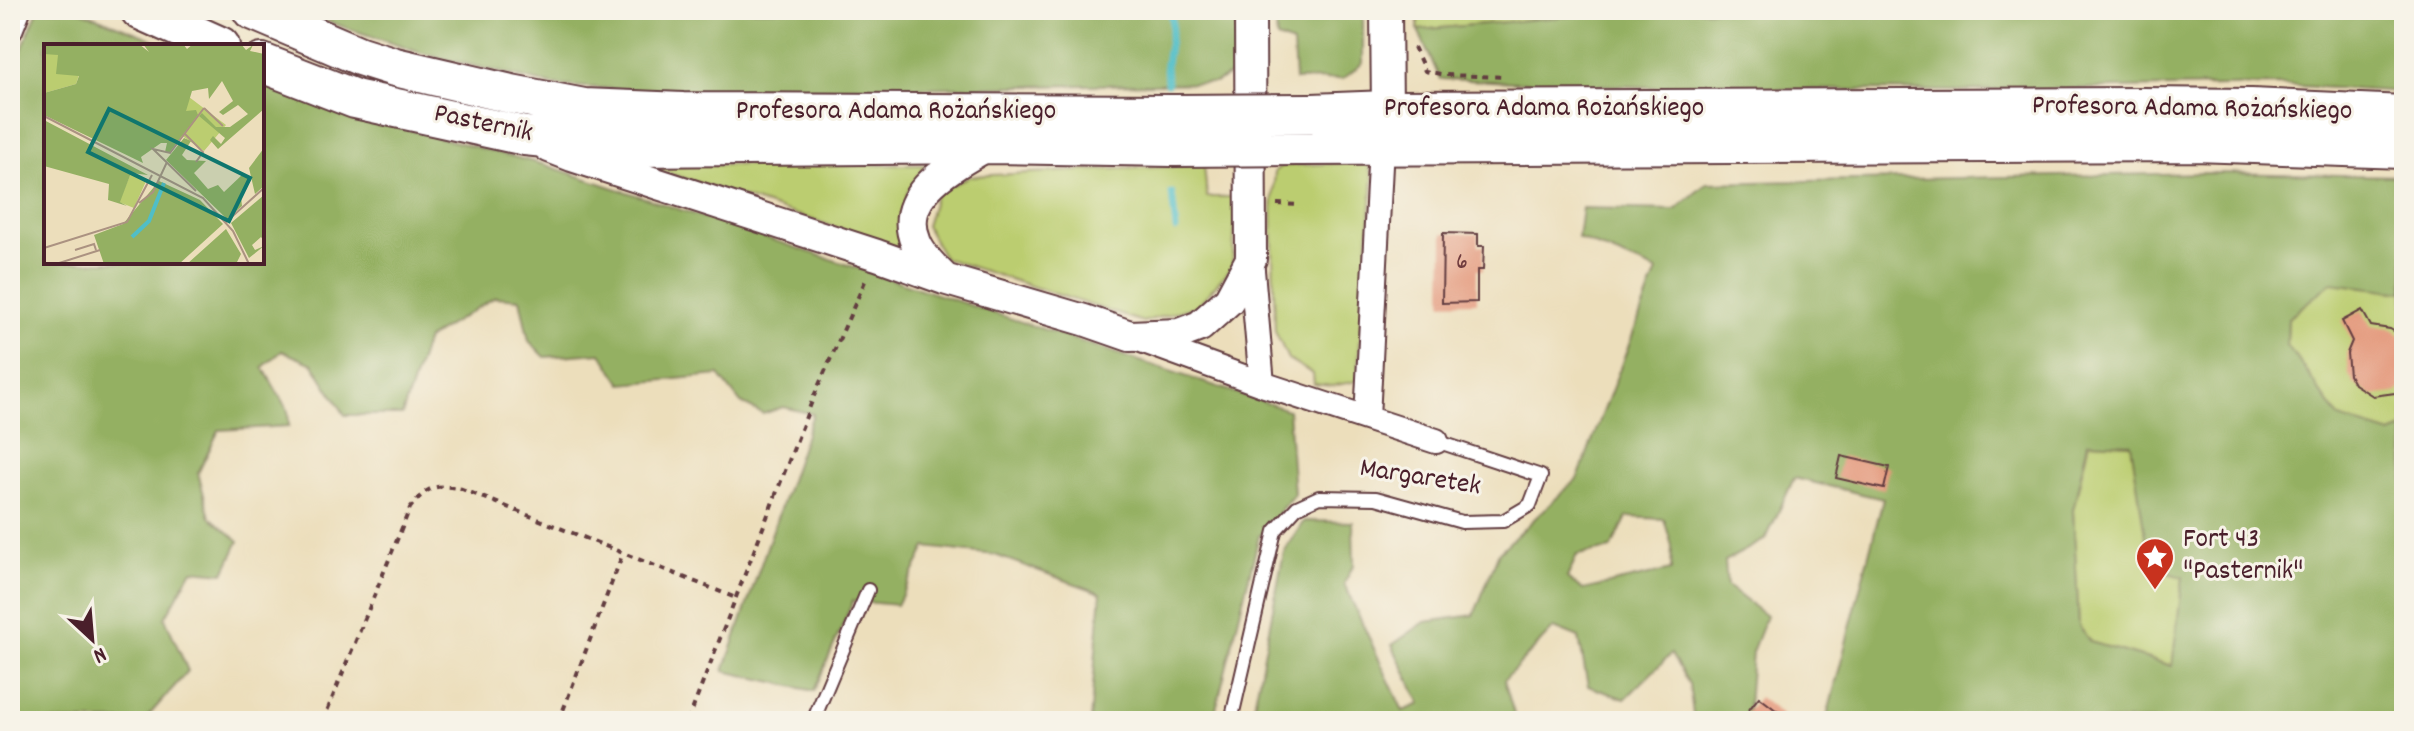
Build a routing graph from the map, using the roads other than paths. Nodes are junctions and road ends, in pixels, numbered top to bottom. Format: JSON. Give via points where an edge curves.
{"nodes":[{"id":1,"x":18,"y":10,"type":"edge"},
{"id":2,"x":140,"y":10,"type":"edge"},
{"id":3,"x":252,"y":10,"type":"edge"},
{"id":4,"x":1250,"y":10,"type":"edge"},
{"id":5,"x":1386,"y":10,"type":"edge"},
{"id":6,"x":10,"y":30,"type":"edge"},
{"id":7,"x":216,"y":44,"type":"edge"},
{"id":8,"x":264,"y":64,"type":"edge"},
{"id":9,"x":683,"y":112,"type":"joint"},
{"id":10,"x":2404,"y":115,"type":"edge"},
{"id":11,"x":1384,"y":128,"type":"junction"},
{"id":12,"x":1173,"y":130,"type":"junction"},
{"id":13,"x":525,"y":136,"type":"junction"},
{"id":14,"x":990,"y":144,"type":"junction"},
{"id":15,"x":712,"y":148,"type":"joint"},
{"id":16,"x":2404,"y":149,"type":"edge"},
{"id":17,"x":1251,"y":259,"type":"junction"},
{"id":18,"x":944,"y":279,"type":"junction"},
{"id":19,"x":1130,"y":336,"type":"junction"},
{"id":20,"x":1262,"y":384,"type":"junction"},
{"id":21,"x":1367,"y":418,"type":"junction"},
{"id":22,"x":1436,"y":441,"type":"joint"},
{"id":23,"x":868,"y":590,"type":"dead end"},
{"id":24,"x":813,"y":721,"type":"edge"},
{"id":25,"x":1231,"y":721,"type":"edge"}],
"edges":[{"from":1,"to":6,"type":"street"},
{"from":2,"to":7,"type":"main road"},
{"from":3,"to":9,"type":"main road","name":"Pasternik","via":[[395,67],[584,108]]},
{"from":4,"to":17,"type":"street"},
{"from":5,"to":11,"type":"street"},
{"from":8,"to":13,"type":"main road","name":"Pasternik","via":[[355,99]]},
{"from":9,"to":12,"type":"main road","name":"Profesora Adama Rożańskiego"},
{"from":10,"to":11,"type":"main road","name":"Profesora Adama Rożańskiego","via":[[2142,107]]},
{"from":11,"to":12,"type":"main road","name":"Profesora Adama Rożańskiego","bridge":true},
{"from":11,"to":16,"type":"main road","name":"Profesora Adama Rożańskiego"},
{"from":11,"to":21,"type":"street"},
{"from":12,"to":14,"type":"main road","name":"Profesora Adama Rożańskiego"},
{"from":13,"to":15,"type":"main road","name":"Pasternik"},
{"from":13,"to":18,"type":"street"},
{"from":14,"to":15,"type":"main road","name":"Profesora Adama Rożańskiego"},
{"from":14,"to":18,"type":"street","via":[[936,178],[914,209],[911,222],[917,245]]},
{"from":17,"to":19,"type":"street","via":[[1229,300],[1200,326],[1179,334]]},
{"from":17,"to":20,"type":"street"},
{"from":18,"to":19,"type":"street"},
{"from":19,"to":20,"type":"street","name":"Margaretek"},
{"from":20,"to":21,"type":"street","name":"Margaretek"},
{"from":21,"to":22,"type":"street","name":"Margaretek"},
{"from":22,"to":25,"type":"lane","name":"Margaretek","via":[[1541,476],[1530,505],[1503,521],[1462,522],[1376,498],[1319,497],[1297,507],[1275,531]]},
{"from":23,"to":24,"type":"lane"}]}
